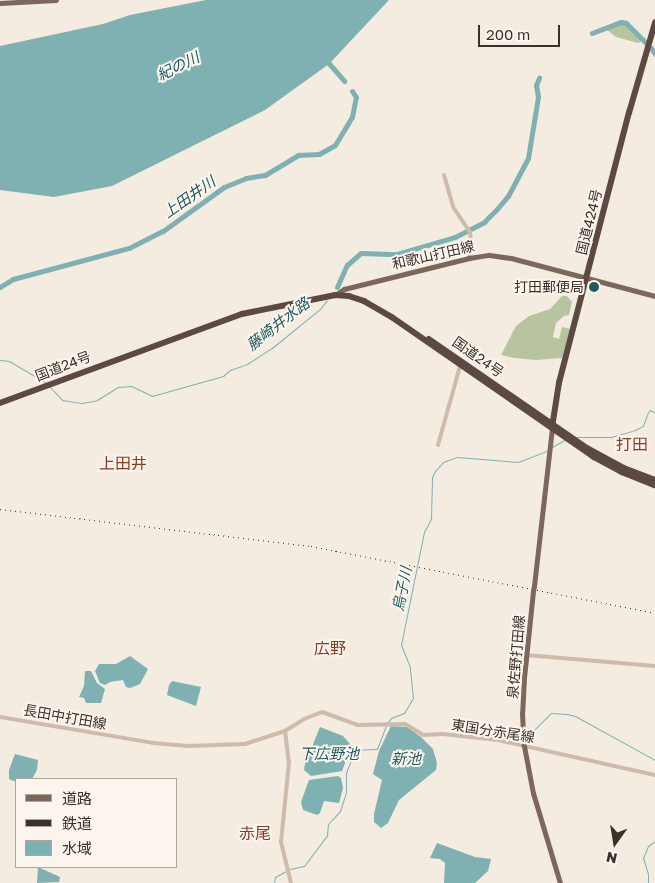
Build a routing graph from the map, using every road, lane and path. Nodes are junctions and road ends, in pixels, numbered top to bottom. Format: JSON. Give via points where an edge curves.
{"nodes":[{"id":1,"x":56,"y":0,"type":"edge"},
{"id":2,"x":0,"y":3,"type":"edge"},
{"id":3,"x":655,"y":23,"type":"edge"},
{"id":4,"x":444,"y":175,"type":"dead end"},
{"id":5,"x":468,"y":258,"type":"junction"},
{"id":6,"x":587,"y":278,"type":"junction"},
{"id":7,"x":337,"y":294,"type":"junction"},
{"id":8,"x":655,"y":296,"type":"edge"},
{"id":9,"x":460,"y":366,"type":"junction"},
{"id":10,"x":0,"y":403,"type":"edge"},
{"id":11,"x":552,"y":427,"type":"junction"},
{"id":12,"x":572,"y":441,"type":"junction"},
{"id":13,"x":438,"y":445,"type":"dead end"},
{"id":14,"x":655,"y":480,"type":"edge"},
{"id":15,"x":655,"y":485,"type":"edge"},
{"id":16,"x":526,"y":655,"type":"junction"},
{"id":17,"x":655,"y":666,"type":"edge"},
{"id":18,"x":0,"y":717,"type":"edge"},
{"id":19,"x":285,"y":730,"type":"junction"},
{"id":20,"x":127,"y":739,"type":"joint"},
{"id":21,"x":524,"y":746,"type":"junction"},
{"id":22,"x":655,"y":775,"type":"edge"},
{"id":23,"x":291,"y":883,"type":"edge"},
{"id":24,"x":560,"y":883,"type":"edge"}],
"edges":[{"from":1,"to":2,"type":"main road"},
{"from":3,"to":6,"type":"highway","name":"国道424号"},
{"from":4,"to":5,"type":"street","via":[[453,207],[470,232]]},
{"from":5,"to":6,"type":"main road","name":"和歌山打田線","via":[[501,256]]},
{"from":5,"to":7,"type":"main road","name":"和歌山打田線"},
{"from":6,"to":8,"type":"main road","name":"和歌山打田線"},
{"from":6,"to":11,"type":"highway","name":"国道424号"},
{"from":7,"to":9,"type":"highway","name":"国道24号","via":[[370,304]]},
{"from":7,"to":10,"type":"highway","name":"国道24号","via":[[241,314]]},
{"from":7,"to":11,"type":"highway","name":"国道24号","via":[[360,295],[371,300]]},
{"from":9,"to":11,"type":"highway","name":"国道24号"},
{"from":9,"to":13,"type":"street"},
{"from":11,"to":12,"type":"highway","name":"国道24号"},
{"from":11,"to":16,"type":"main road","name":"泉佐野打田線"},
{"from":12,"to":14,"type":"highway","name":"国道24号"},
{"from":12,"to":15,"type":"highway","name":"国道24号","via":[[607,464]]},
{"from":16,"to":17,"type":"street"},
{"from":16,"to":21,"type":"main road","name":"泉佐野打田線","via":[[522,713]]},
{"from":18,"to":20,"type":"street","name":"長田中打田線"},
{"from":19,"to":20,"type":"street","name":"東国分赤尾線","via":[[245,744],[228,745],[188,746]]},
{"from":19,"to":21,"type":"street","name":"東国分赤尾線","via":[[322,712],[357,724],[405,724],[423,735],[489,739]]},
{"from":19,"to":23,"type":"street","via":[[289,762],[281,842]]},
{"from":21,"to":22,"type":"street","name":"東国分赤尾線"},
{"from":21,"to":24,"type":"main road","name":"泉佐野打田線","via":[[533,794]]}]}
